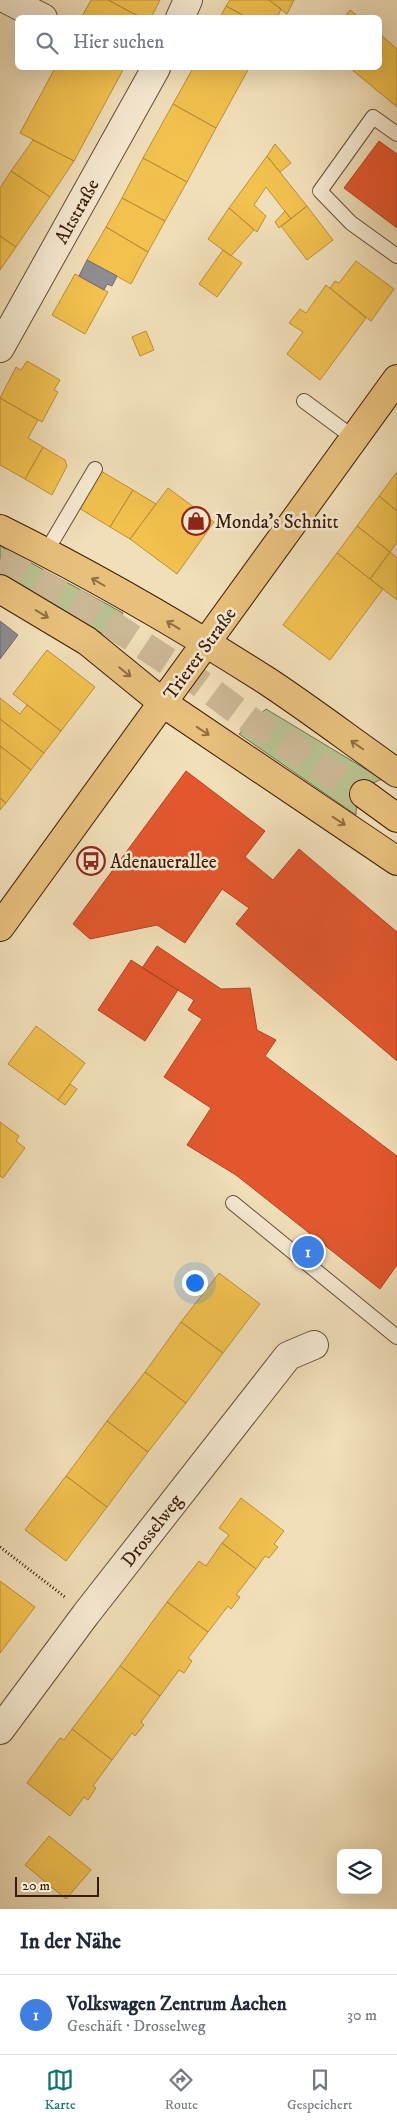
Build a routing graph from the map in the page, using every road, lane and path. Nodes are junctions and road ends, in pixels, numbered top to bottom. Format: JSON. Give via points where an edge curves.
{"nodes":[{"id":1,"x":8,"y":0,"type":"edge"},
{"id":2,"x":188,"y":0,"type":"edge"},
{"id":3,"x":37,"y":15,"type":"edge"},
{"id":4,"x":181,"y":15,"type":"edge"},
{"id":5,"x":150,"y":70,"type":"edge"},
{"id":6,"x":397,"y":134,"type":"edge"},
{"id":7,"x":397,"y":256,"type":"edge"},
{"id":8,"x":0,"y":348,"type":"edge"},
{"id":9,"x":397,"y":378,"type":"edge"},
{"id":10,"x":304,"y":402,"type":"dead end"},
{"id":11,"x":354,"y":438,"type":"junction"},
{"id":12,"x":96,"y":469,"type":"dead end"},
{"id":13,"x":0,"y":529,"type":"edge"},
{"id":14,"x":46,"y":552,"type":"junction"},
{"id":15,"x":0,"y":589,"type":"edge"},
{"id":16,"x":206,"y":645,"type":"junction"},
{"id":17,"x":163,"y":703,"type":"junction"},
{"id":18,"x":397,"y":773,"type":"edge"},
{"id":19,"x":364,"y":794,"type":"tunnel mouth"},
{"id":20,"x":397,"y":818,"type":"edge"},
{"id":21,"x":397,"y":861,"type":"edge"},
{"id":22,"x":0,"y":928,"type":"edge"},
{"id":23,"x":233,"y":1203,"type":"dead end"},
{"id":24,"x":397,"y":1337,"type":"edge"},
{"id":25,"x":314,"y":1345,"type":"dead end"},
{"id":26,"x":0,"y":1548,"type":"edge"},
{"id":27,"x":86,"y":1614,"type":"junction"},
{"id":28,"x":0,"y":1730,"type":"edge"}],
"edges":[{"from":1,"to":3,"type":"street"},
{"from":2,"to":4,"type":"street"},
{"from":5,"to":8,"type":"street","name":"Altstraße"},
{"from":6,"to":7,"type":"lane","via":[[373,117],[320,191],[351,223]]},
{"from":9,"to":11,"type":"main road","name":"Trierer Straße"},
{"from":10,"to":11,"type":"lane"},
{"from":11,"to":16,"type":"main road","name":"Trierer Straße"},
{"from":12,"to":14,"type":"lane"},
{"from":13,"to":14,"type":"main road"},
{"from":16,"to":14,"type":"main road","one_way":true},
{"from":15,"to":17,"type":"main road","one_way":true,"via":[[87,641]]},
{"from":16,"to":17,"type":"main road","name":"Trierer Straße"},
{"from":18,"to":16,"type":"main road","one_way":true,"via":[[272,685]]},
{"from":17,"to":21,"type":"main road","one_way":true},
{"from":17,"to":22,"type":"main road","name":"Trierer Straße"},
{"from":19,"to":20,"type":"main road"},
{"from":23,"to":24,"type":"lane"},
{"from":25,"to":27,"type":"street","name":"Drosselweg","via":[[288,1356]]},
{"from":26,"to":27,"type":"path"},
{"from":27,"to":28,"type":"street","name":"Drosselweg"}]}
